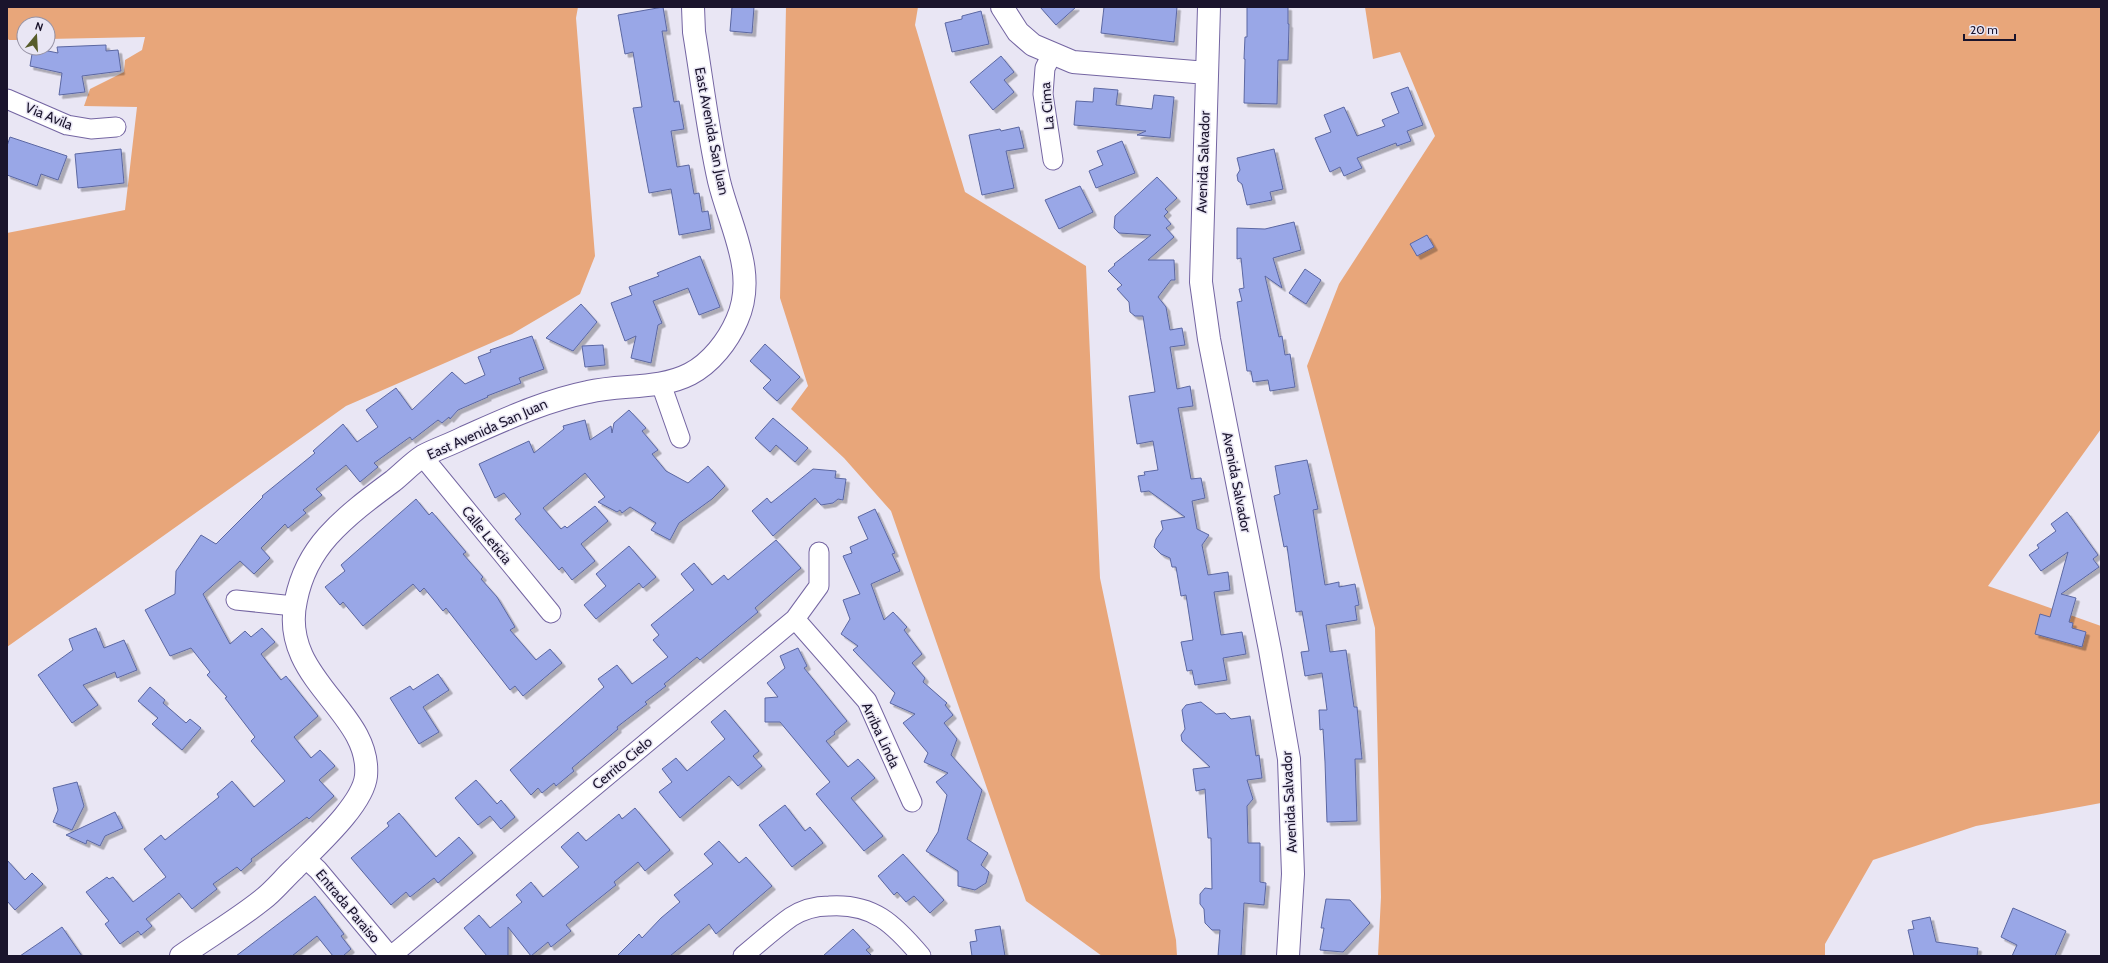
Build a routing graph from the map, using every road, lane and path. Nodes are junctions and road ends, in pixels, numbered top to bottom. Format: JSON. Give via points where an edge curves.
{"nodes":[{"id":1,"x":693,"y":7,"type":"edge"},
{"id":2,"x":1002,"y":7,"type":"edge"},
{"id":3,"x":1209,"y":7,"type":"edge"},
{"id":4,"x":1052,"y":54,"type":"junction"},
{"id":5,"x":1206,"y":73,"type":"junction"},
{"id":6,"x":7,"y":99,"type":"edge"},
{"id":7,"x":116,"y":126,"type":"dead end"},
{"id":8,"x":1053,"y":160,"type":"dead end"},
{"id":9,"x":661,"y":384,"type":"junction"},
{"id":10,"x":680,"y":438,"type":"dead end"},
{"id":11,"x":423,"y":457,"type":"junction"},
{"id":12,"x":819,"y":552,"type":"dead end"},
{"id":13,"x":236,"y":600,"type":"dead end"},
{"id":14,"x":294,"y":606,"type":"junction"},
{"id":15,"x":551,"y":613,"type":"dead end"},
{"id":16,"x":795,"y":620,"type":"junction"},
{"id":17,"x":912,"y":802,"type":"dead end"},
{"id":18,"x":305,"y":858,"type":"junction"},
{"id":19,"x":181,"y":956,"type":"edge"},
{"id":20,"x":390,"y":956,"type":"edge"},
{"id":21,"x":743,"y":956,"type":"edge"},
{"id":22,"x":921,"y":956,"type":"edge"},
{"id":23,"x":1288,"y":956,"type":"edge"}],
"edges":[{"from":1,"to":9,"type":"street","name":"East Avenida San Juan","via":[[694,32],[720,182],[742,252],[746,284],[738,318],[714,355],[691,373]]},
{"from":2,"to":4,"type":"street","via":[[1018,32],[1033,45]]},
{"from":3,"to":5,"type":"street","name":"Avenida Salvador"},
{"from":4,"to":5,"type":"street","via":[[1073,62]]},
{"from":4,"to":8,"type":"street","name":"La Cima","via":[[1045,68],[1044,94]]},
{"from":5,"to":23,"type":"street","name":"Avenida Salvador","via":[[1201,282],[1209,338],[1289,759],[1293,874]]},
{"from":6,"to":7,"type":"street","name":"Via Avila","via":[[73,127],[91,129]]},
{"from":9,"to":10,"type":"street"},
{"from":9,"to":11,"type":"street","name":"East Avenida San Juan","via":[[609,387],[563,397],[527,409]]},
{"from":11,"to":14,"type":"street","name":"East Avenida San Juan","via":[[359,507],[330,534],[312,555],[300,579]]},
{"from":11,"to":15,"type":"street","name":"Calle Leticia"},
{"from":12,"to":16,"type":"street","name":"Cerrito Cielo","via":[[819,586]]},
{"from":13,"to":14,"type":"street"},
{"from":14,"to":18,"type":"street","name":"East Avenida San Juan","via":[[294,630],[300,653],[312,675],[357,734],[364,752],[366,777],[360,796],[330,833]]},
{"from":16,"to":17,"type":"street","name":"Arriba Linda","via":[[867,701]]},
{"from":16,"to":20,"type":"street","name":"Cerrito Cielo"},
{"from":18,"to":19,"type":"street","name":"East Avenida San Juan","via":[[264,899]]},
{"from":18,"to":20,"type":"street","name":"Entrada Paraiso"},
{"from":21,"to":22,"type":"street","via":[[792,916],[810,908],[842,905],[862,908],[883,918],[904,936]]}]}
